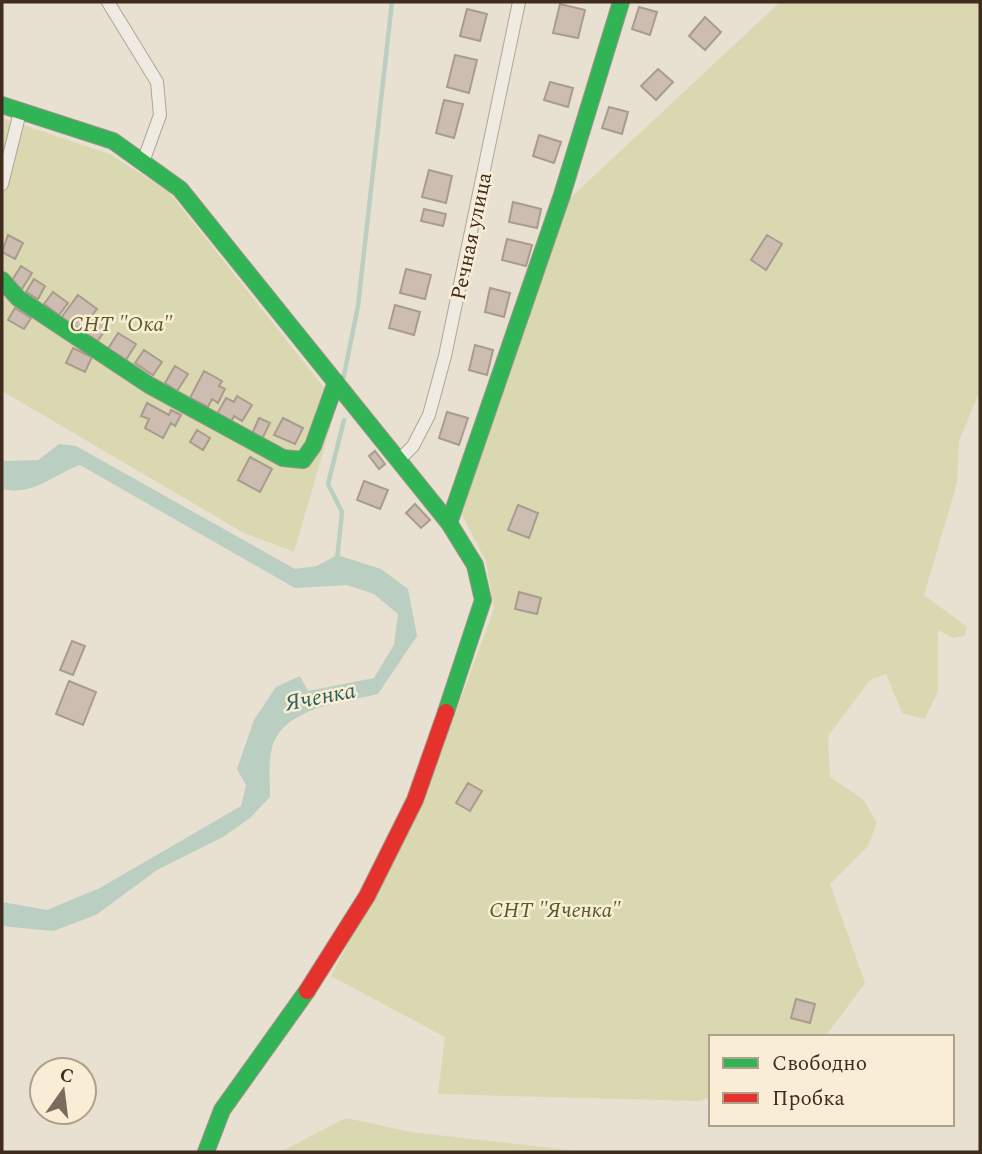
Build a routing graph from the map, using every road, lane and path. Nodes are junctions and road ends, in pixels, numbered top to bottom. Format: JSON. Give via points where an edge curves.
{"nodes":[{"id":1,"x":108,"y":2,"type":"edge"},
{"id":2,"x":519,"y":2,"type":"edge"},
{"id":3,"x":621,"y":2,"type":"edge"},
{"id":4,"x":2,"y":105,"type":"edge"},
{"id":5,"x":20,"y":111,"type":"junction"},
{"id":6,"x":142,"y":162,"type":"junction"},
{"id":7,"x":2,"y":184,"type":"edge"},
{"id":8,"x":2,"y":279,"type":"edge"},
{"id":9,"x":336,"y":382,"type":"junction"},
{"id":10,"x":399,"y":460,"type":"junction"},
{"id":11,"x":449,"y":523,"type":"junction"},
{"id":12,"x":206,"y":1152,"type":"edge"}],
"edges":[{"from":1,"to":6,"type":"street","via":[[157,82],[160,115]]},
{"from":2,"to":10,"type":"street","name":"Речная улица","via":[[445,356],[429,415],[413,446]]},
{"from":3,"to":11,"type":"street","via":[[562,195]]},
{"from":4,"to":5,"type":"street"},
{"from":5,"to":6,"type":"street","via":[[113,141]]},
{"from":5,"to":7,"type":"street"},
{"from":6,"to":9,"type":"street","via":[[180,188]]},
{"from":8,"to":9,"type":"street","via":[[18,298],[149,385],[283,458],[303,460],[313,446]]},
{"from":9,"to":10,"type":"street"},
{"from":10,"to":11,"type":"street"},
{"from":11,"to":12,"type":"street","via":[[480,576],[484,600],[415,800],[367,896],[312,984],[222,1110]]}]}
